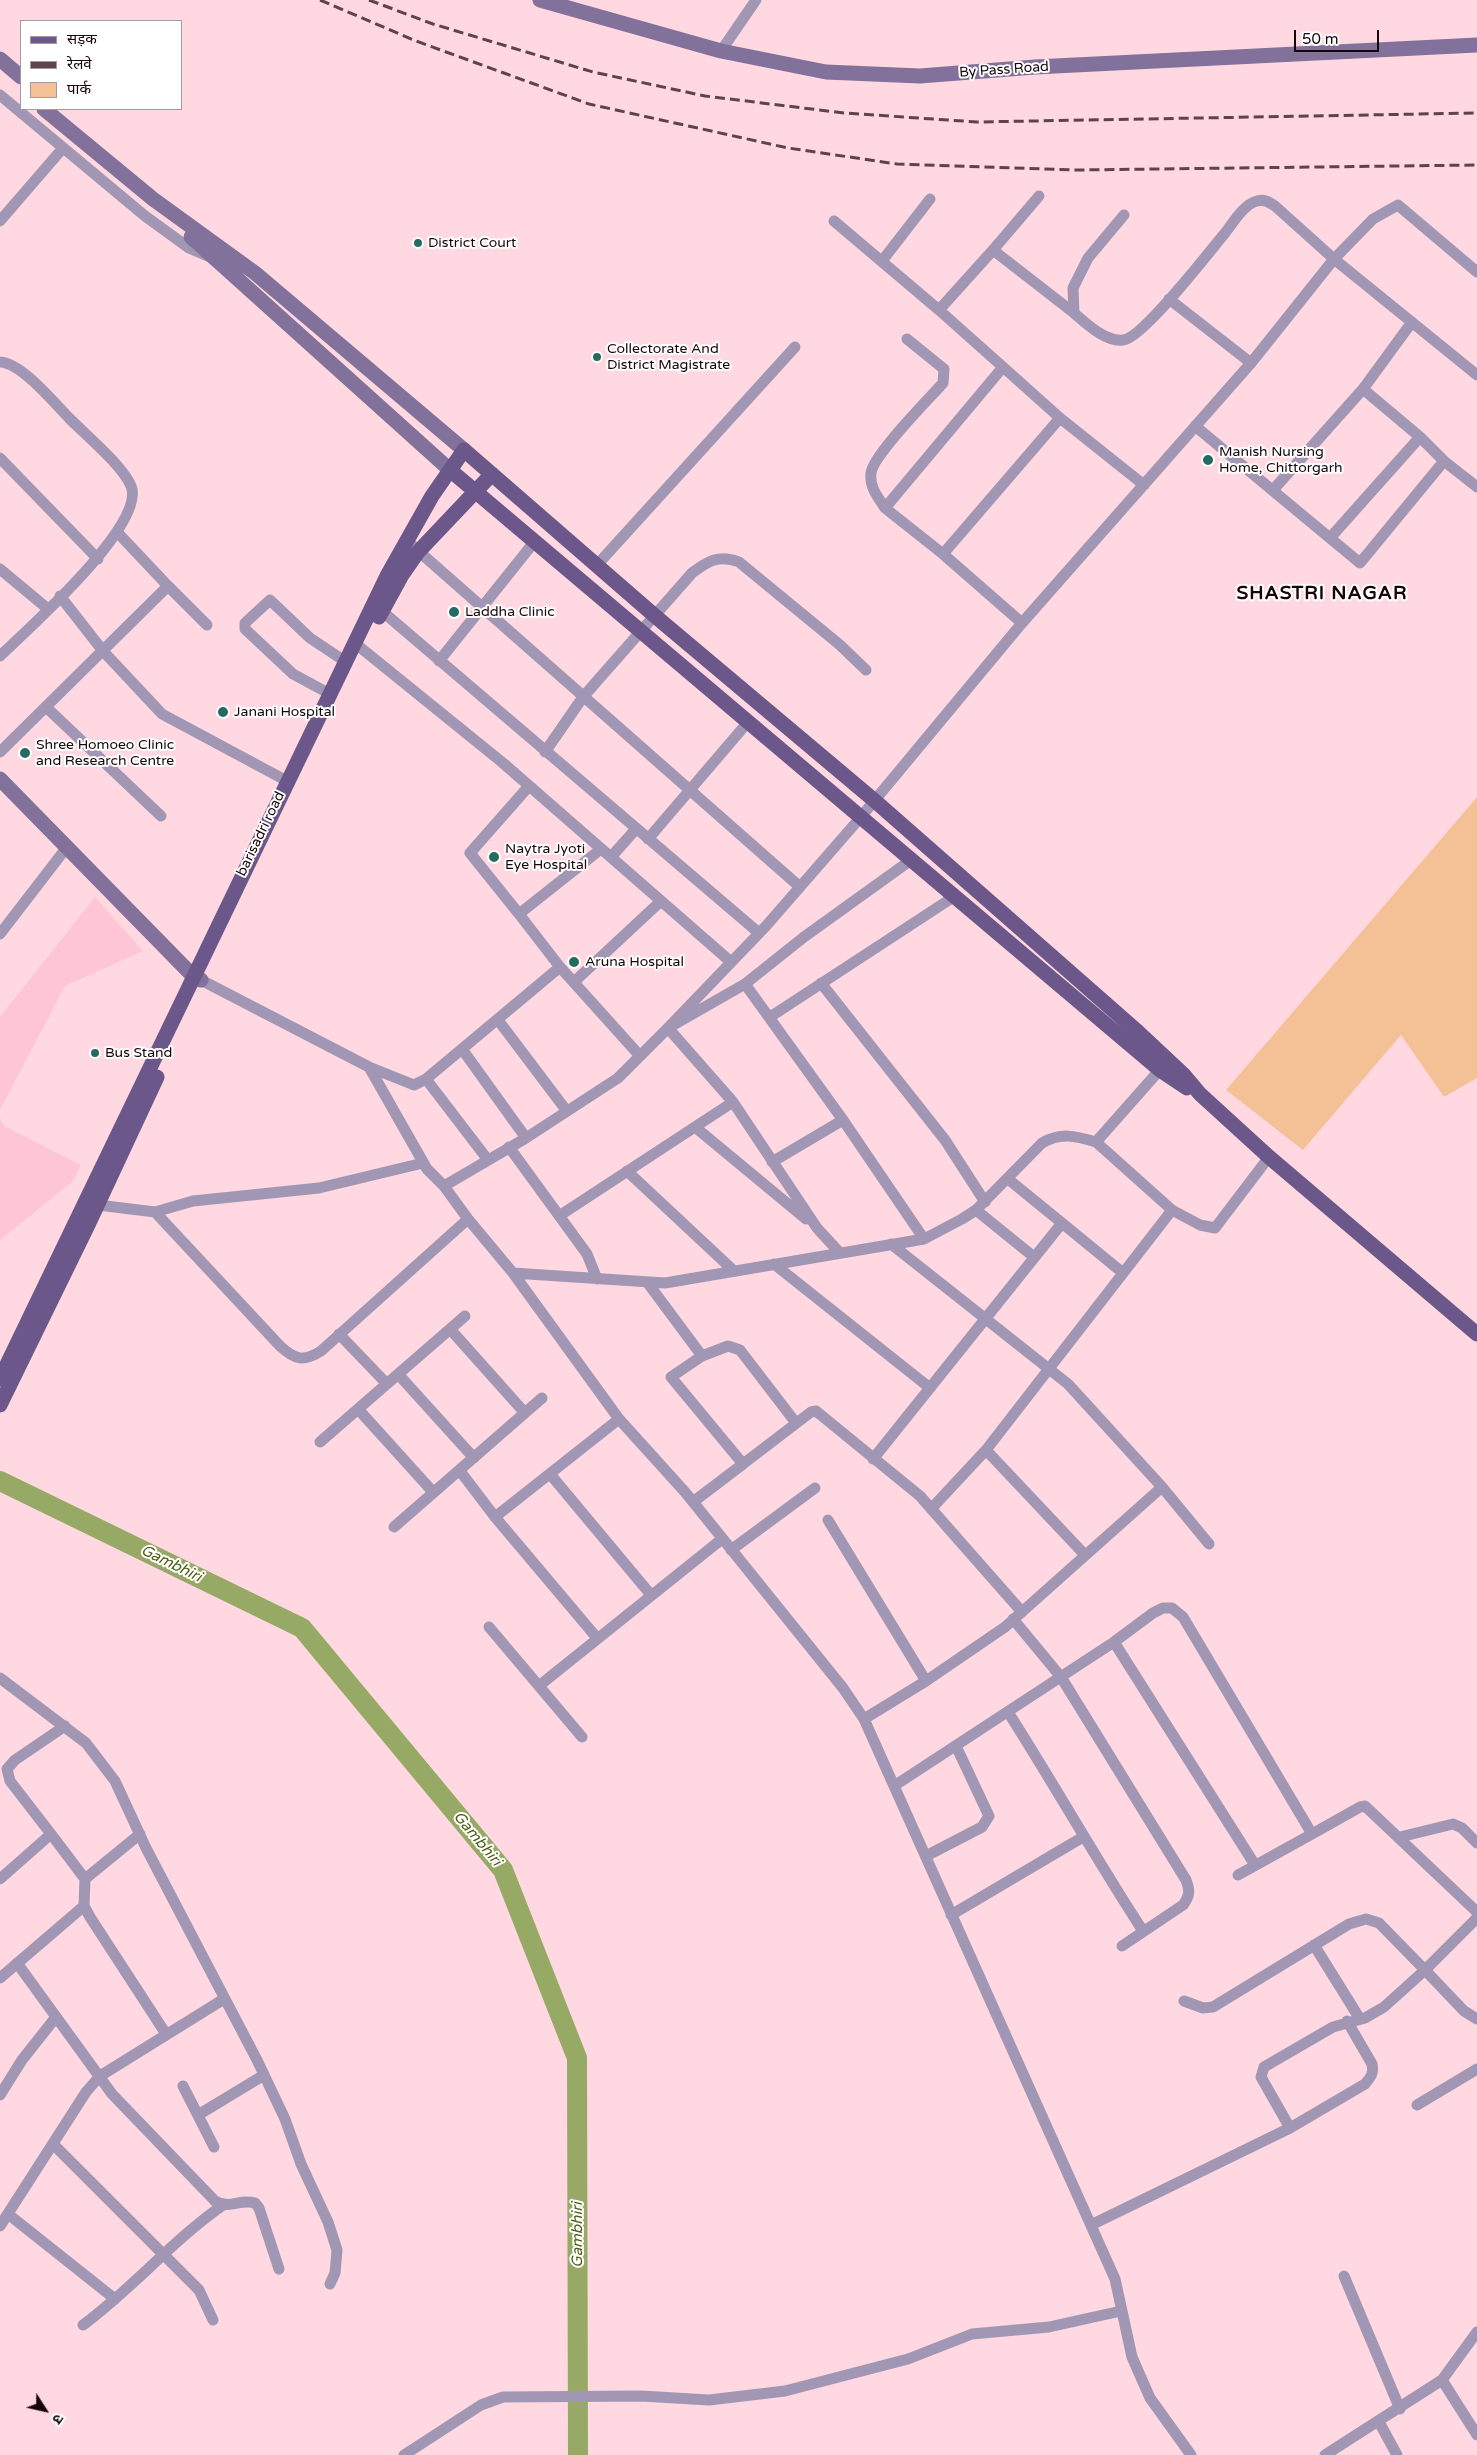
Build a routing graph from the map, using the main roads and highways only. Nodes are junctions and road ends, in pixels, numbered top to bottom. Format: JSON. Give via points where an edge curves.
{"nodes":[{"id":1,"x":450,"y":470,"type":"junction"},
{"id":2,"x":492,"y":474,"type":"junction"},
{"id":3,"x":477,"y":492,"type":"junction"},
{"id":4,"x":378,"y":608,"type":"junction"},
{"id":5,"x":359,"y":646,"type":"junction"},
{"id":6,"x":286,"y":790,"type":"junction"},
{"id":7,"x":197,"y":979,"type":"junction"},
{"id":8,"x":1165,"y":1065,"type":"junction"},
{"id":9,"x":1476,"y":1332,"type":"edge"},
{"id":10,"x":0,"y":1379,"type":"edge"},
{"id":11,"x":0,"y":1405,"type":"edge"}],
"edges":[{"from":1,"to":2,"type":"main road","name":"barisadri road","via":[[464,450]]},
{"from":1,"to":3,"type":"main road"},
{"from":1,"to":4,"type":"main road","name":"barisadri road","via":[[407,542]]},
{"from":2,"to":3,"type":"main road","name":"barisadri road"},
{"from":2,"to":8,"type":"main road","via":[[875,801]]},
{"from":3,"to":4,"type":"main road","name":"barisadri road","via":[[418,552]]},
{"from":3,"to":8,"type":"main road","via":[[860,818]]},
{"from":4,"to":5,"type":"main road","name":"barisadri road"},
{"from":5,"to":6,"type":"main road","name":"barisadri road"},
{"from":5,"to":6,"type":"main road","name":"barisadri road","via":[[346,662]]},
{"from":6,"to":7,"type":"main road","name":"barisadri road"},
{"from":7,"to":10,"type":"main road","name":"barisadri road"},
{"from":7,"to":11,"type":"main road","name":"barisadri road","via":[[98,1205]]},
{"from":8,"to":9,"type":"main road","via":[[1189,1090],[1200,1094],[1269,1157]]}]}
